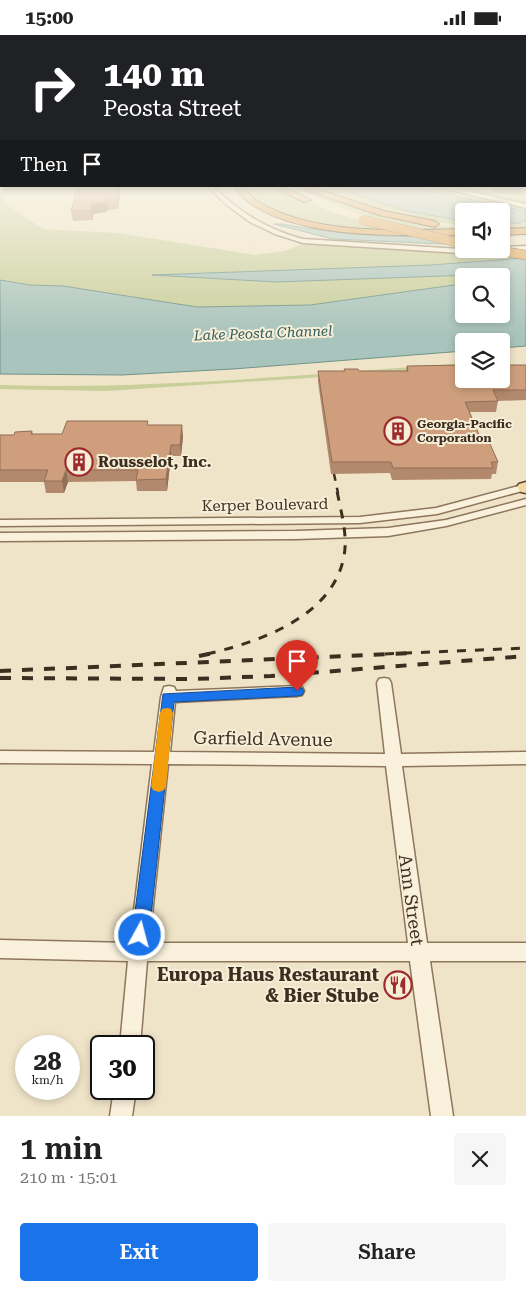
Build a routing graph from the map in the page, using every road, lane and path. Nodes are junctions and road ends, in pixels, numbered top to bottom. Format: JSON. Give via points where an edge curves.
{"nodes":[{"id":1,"x":275,"y":233,"type":"edge"},
{"id":2,"x":429,"y":233,"type":"edge"},
{"id":3,"x":455,"y":240,"type":"edge"},
{"id":4,"x":526,"y":248,"type":"edge"},
{"id":5,"x":510,"y":250,"type":"edge"},
{"id":6,"x":510,"y":252,"type":"edge"},
{"id":7,"x":526,"y":254,"type":"edge"},
{"id":8,"x":525,"y":487,"type":"edge"},
{"id":9,"x":526,"y":502,"type":"edge"},
{"id":10,"x":0,"y":523,"type":"edge"},
{"id":11,"x":0,"y":537,"type":"edge"},
{"id":12,"x":384,"y":683,"type":"dead end"},
{"id":13,"x":297,"y":691,"type":"dead end"},
{"id":14,"x":0,"y":757,"type":"edge"},
{"id":15,"x":162,"y":757,"type":"junction"},
{"id":16,"x":526,"y":759,"type":"edge"},
{"id":17,"x":393,"y":760,"type":"junction"},
{"id":18,"x":0,"y":949,"type":"edge"},
{"id":19,"x":526,"y":952,"type":"edge"},
{"id":20,"x":138,"y":953,"type":"junction"},
{"id":21,"x":419,"y":953,"type":"junction"},
{"id":22,"x":131,"y":1035,"type":"edge"},
{"id":23,"x":123,"y":1100,"type":"edge"},
{"id":24,"x":121,"y":1116,"type":"edge"},
{"id":25,"x":442,"y":1116,"type":"edge"}],
"edges":[{"from":1,"to":4,"type":"street","via":[[303,241],[460,251]]},
{"from":2,"to":3,"type":"highway","bridge":true},
{"from":5,"to":7,"type":"highway","bridge":true},
{"from":6,"to":7,"type":"highway","bridge":true},
{"from":8,"to":10,"type":"street","name":"Kerper Boulevard","via":[[437,511],[360,520]]},
{"from":9,"to":11,"type":"street","name":"Kerper Boulevard","via":[[454,521],[388,532]]},
{"from":12,"to":17,"type":"street","name":"Ann Street"},
{"from":13,"to":15,"type":"street","via":[[168,694]]},
{"from":14,"to":15,"type":"street","name":"Garfield Avenue"},
{"from":15,"to":17,"type":"street","name":"Garfield Avenue"},
{"from":15,"to":20,"type":"street"},
{"from":16,"to":17,"type":"street","name":"Garfield Avenue"},
{"from":17,"to":21,"type":"street","name":"Ann Street"},
{"from":18,"to":20,"type":"street"},
{"from":19,"to":21,"type":"street"},
{"from":20,"to":21,"type":"street"},
{"from":20,"to":22,"type":"street"},
{"from":21,"to":25,"type":"street","name":"Ann Street"},
{"from":23,"to":24,"type":"street"}]}
